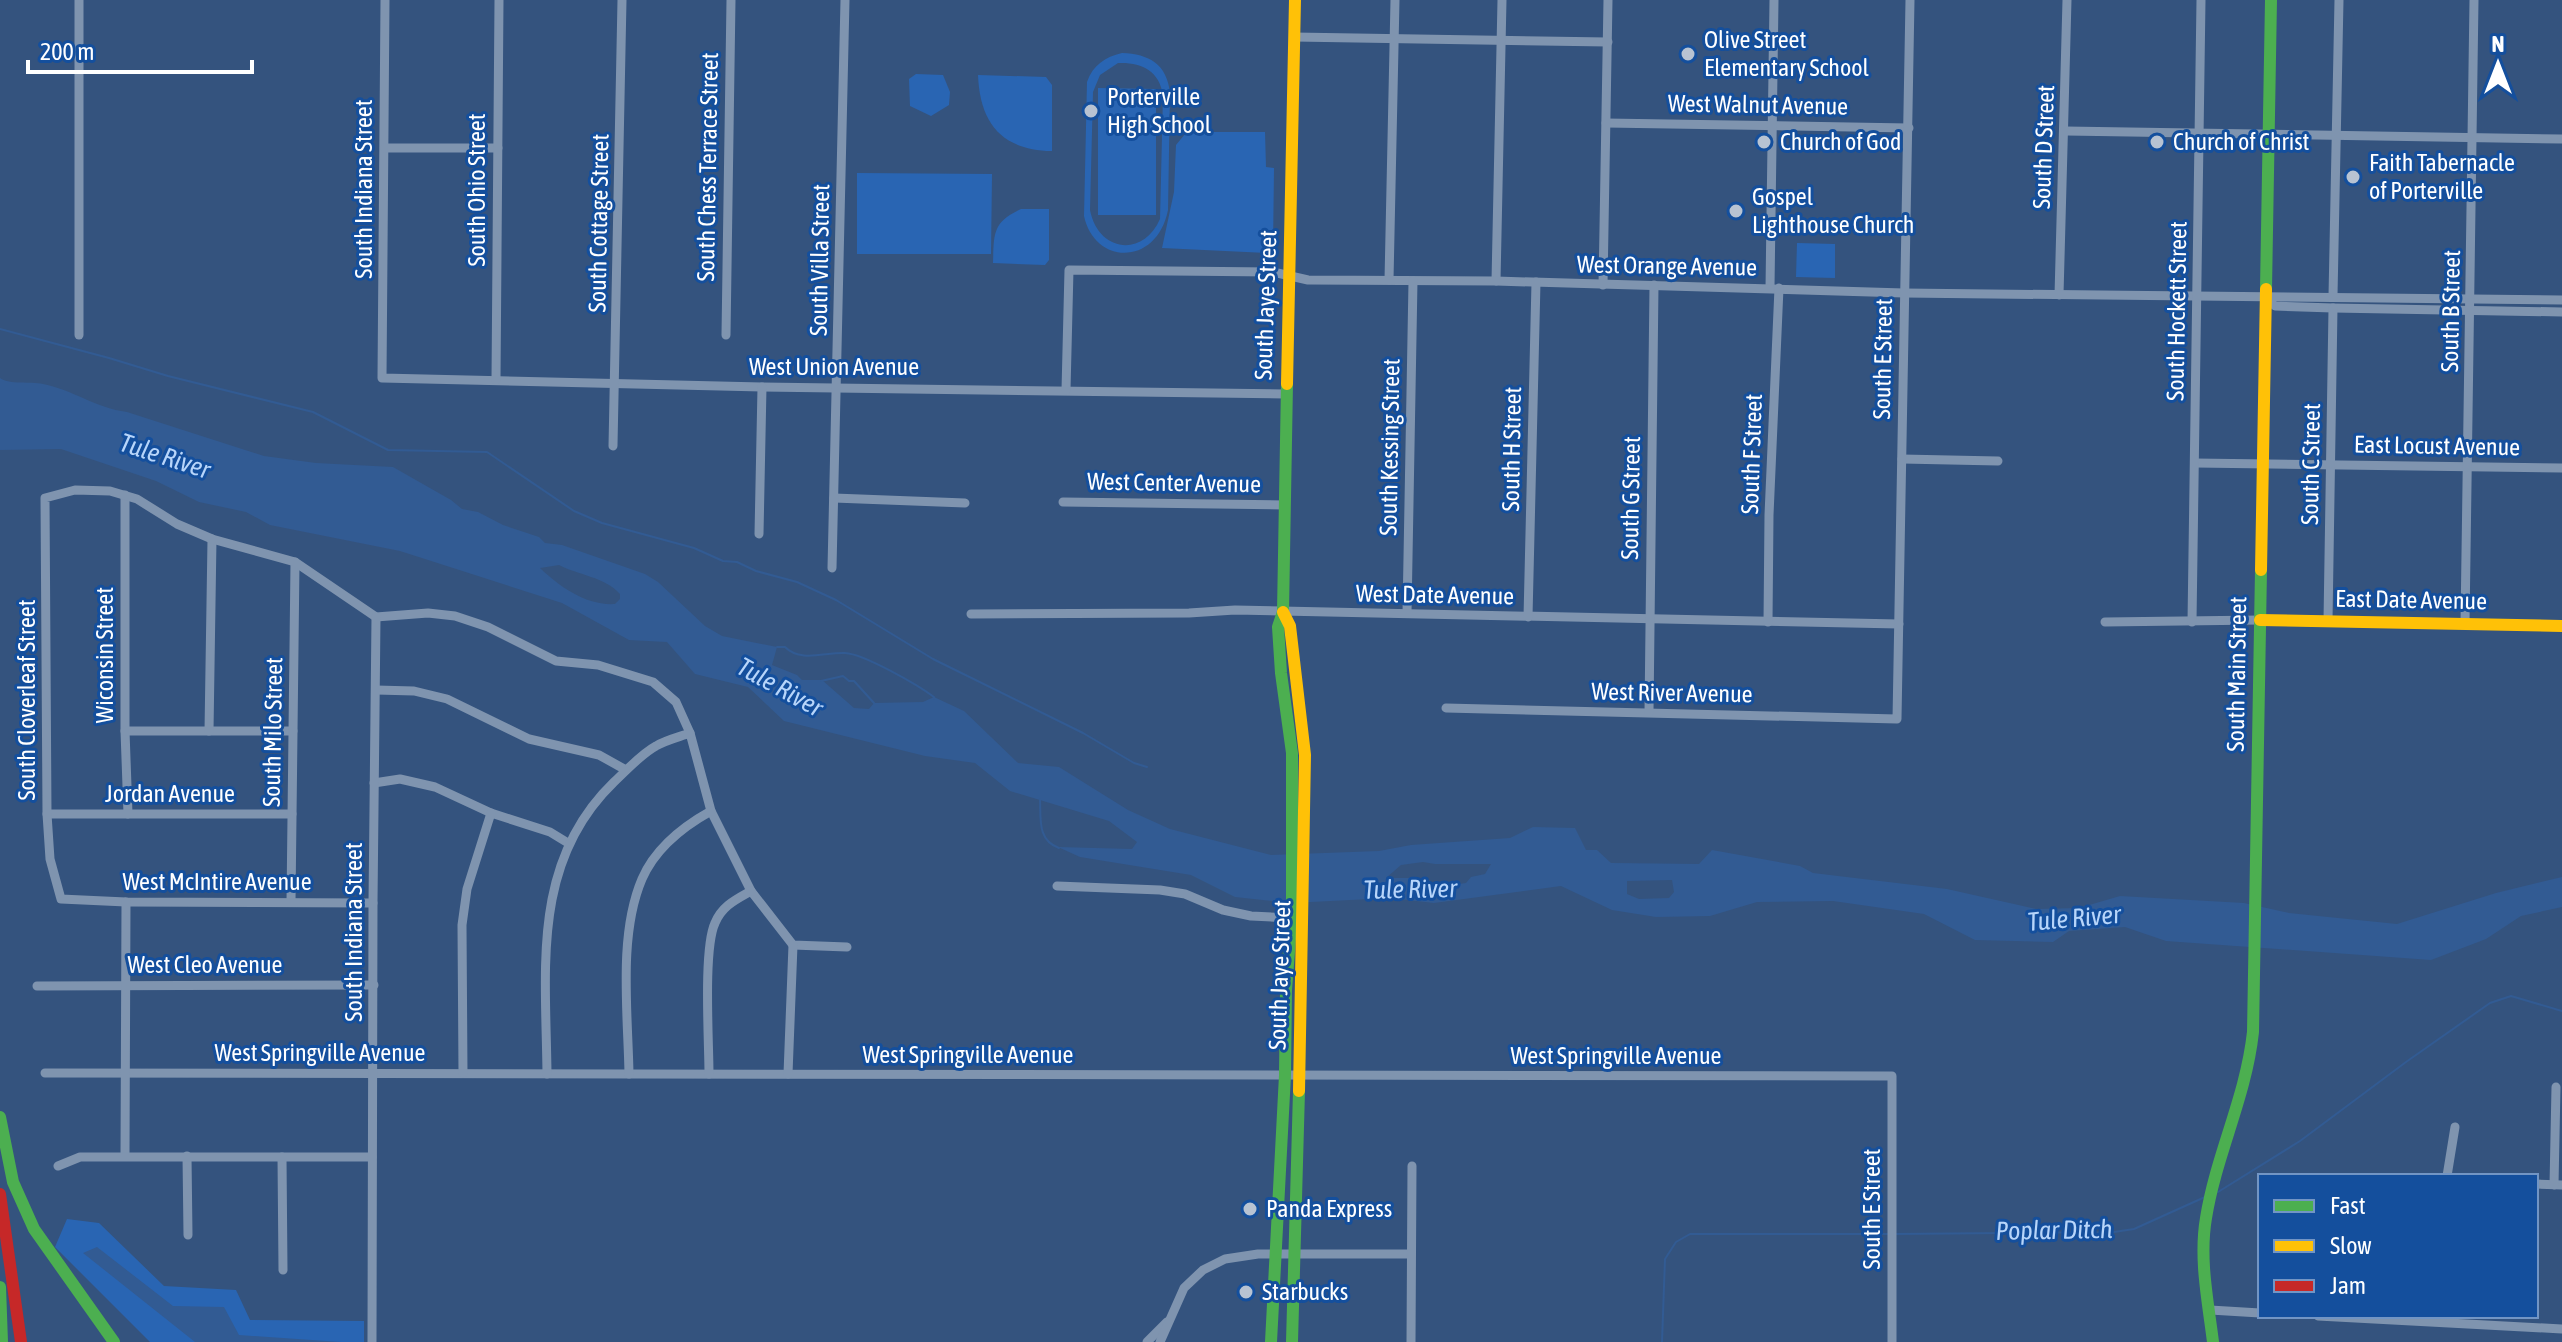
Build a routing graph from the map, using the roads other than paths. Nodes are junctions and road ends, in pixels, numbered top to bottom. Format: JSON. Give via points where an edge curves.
{"nodes":[{"id":1,"x":79,"y":0,"type":"edge"},
{"id":2,"x":385,"y":0,"type":"edge"},
{"id":3,"x":499,"y":0,"type":"edge"},
{"id":4,"x":622,"y":0,"type":"edge"},
{"id":5,"x":731,"y":0,"type":"edge"},
{"id":6,"x":845,"y":0,"type":"edge"},
{"id":7,"x":1295,"y":0,"type":"edge"},
{"id":8,"x":1395,"y":0,"type":"edge"},
{"id":9,"x":1502,"y":0,"type":"edge"},
{"id":10,"x":1608,"y":0,"type":"edge"},
{"id":11,"x":1774,"y":0,"type":"edge"},
{"id":12,"x":1910,"y":0,"type":"edge"},
{"id":13,"x":2067,"y":0,"type":"edge"},
{"id":14,"x":2201,"y":0,"type":"edge"},
{"id":15,"x":2271,"y":0,"type":"edge"},
{"id":16,"x":2339,"y":0,"type":"edge"},
{"id":17,"x":2474,"y":0,"type":"edge"},
{"id":18,"x":1294,"y":37,"type":"junction"},
{"id":19,"x":1394,"y":39,"type":"junction"},
{"id":20,"x":1502,"y":39,"type":"junction"},
{"id":21,"x":1608,"y":42,"type":"junction"},
{"id":22,"x":1606,"y":123,"type":"junction"},
{"id":23,"x":1772,"y":126,"type":"junction"},
{"id":24,"x":1909,"y":128,"type":"junction"},
{"id":25,"x":2066,"y":131,"type":"junction"},
{"id":26,"x":2200,"y":134,"type":"junction"},
{"id":27,"x":2268,"y":134,"type":"junction"},
{"id":28,"x":2336,"y":136,"type":"junction"},
{"id":29,"x":2473,"y":138,"type":"junction"},
{"id":30,"x":2562,"y":139,"type":"edge"},
{"id":31,"x":385,"y":148,"type":"junction"},
{"id":32,"x":498,"y":148,"type":"junction"},
{"id":33,"x":1290,"y":275,"type":"junction"},
{"id":34,"x":1389,"y":280,"type":"junction"},
{"id":35,"x":1413,"y":281,"type":"junction"},
{"id":36,"x":1496,"y":281,"type":"junction"},
{"id":37,"x":1536,"y":282,"type":"junction"},
{"id":38,"x":1603,"y":285,"type":"junction"},
{"id":39,"x":1654,"y":285,"type":"junction"},
{"id":40,"x":1775,"y":288,"type":"junction"},
{"id":41,"x":1904,"y":293,"type":"junction"},
{"id":42,"x":2059,"y":295,"type":"junction"},
{"id":43,"x":2333,"y":296,"type":"junction"},
{"id":44,"x":2197,"y":297,"type":"junction"},
{"id":45,"x":2266,"y":298,"type":"junction"},
{"id":46,"x":2472,"y":298,"type":"junction"},
{"id":47,"x":2562,"y":300,"type":"edge"},
{"id":48,"x":2333,"y":308,"type":"junction"},
{"id":49,"x":2472,"y":311,"type":"junction"},
{"id":50,"x":2562,"y":312,"type":"edge"},
{"id":51,"x":79,"y":335,"type":"dead end"},
{"id":52,"x":726,"y":335,"type":"dead end"},
{"id":53,"x":382,"y":378,"type":"joint"},
{"id":54,"x":496,"y":380,"type":"junction"},
{"id":55,"x":616,"y":384,"type":"junction"},
{"id":56,"x":762,"y":387,"type":"junction"},
{"id":57,"x":838,"y":387,"type":"junction"},
{"id":58,"x":1066,"y":390,"type":"junction"},
{"id":59,"x":1285,"y":394,"type":"junction"},
{"id":60,"x":613,"y":446,"type":"dead end"},
{"id":61,"x":1902,"y":459,"type":"junction"},
{"id":62,"x":1998,"y":461,"type":"dead end"},
{"id":63,"x":2195,"y":463,"type":"junction"},
{"id":64,"x":2263,"y":463,"type":"junction"},
{"id":65,"x":2331,"y":464,"type":"junction"},
{"id":66,"x":2469,"y":467,"type":"junction"},
{"id":67,"x":2562,"y":468,"type":"edge"},
{"id":68,"x":125,"y":495,"type":"junction"},
{"id":69,"x":834,"y":498,"type":"junction"},
{"id":70,"x":1063,"y":502,"type":"dead end"},
{"id":71,"x":965,"y":503,"type":"dead end"},
{"id":72,"x":1285,"y":505,"type":"junction"},
{"id":73,"x":759,"y":534,"type":"dead end"},
{"id":74,"x":212,"y":539,"type":"junction"},
{"id":75,"x":295,"y":562,"type":"junction"},
{"id":76,"x":832,"y":568,"type":"dead end"},
{"id":77,"x":1283,"y":612,"type":"junction"},
{"id":78,"x":1407,"y":613,"type":"junction"},
{"id":79,"x":971,"y":614,"type":"dead end"},
{"id":80,"x":376,"y":617,"type":"junction"},
{"id":81,"x":1528,"y":617,"type":"junction"},
{"id":82,"x":1650,"y":620,"type":"junction"},
{"id":83,"x":2260,"y":620,"type":"junction"},
{"id":84,"x":2328,"y":621,"type":"junction"},
{"id":85,"x":1768,"y":622,"type":"junction"},
{"id":86,"x":2105,"y":622,"type":"dead end"},
{"id":87,"x":2192,"y":622,"type":"junction"},
{"id":88,"x":2465,"y":623,"type":"junction"},
{"id":89,"x":1899,"y":624,"type":"junction"},
{"id":90,"x":2562,"y":626,"type":"edge"},
{"id":91,"x":376,"y":690,"type":"junction"},
{"id":92,"x":1446,"y":708,"type":"dead end"},
{"id":93,"x":1649,"y":712,"type":"junction"},
{"id":94,"x":1897,"y":719,"type":"joint"},
{"id":95,"x":125,"y":731,"type":"junction"},
{"id":96,"x":209,"y":731,"type":"junction"},
{"id":97,"x":293,"y":731,"type":"junction"},
{"id":98,"x":690,"y":733,"type":"junction"},
{"id":99,"x":626,"y":770,"type":"junction"},
{"id":100,"x":374,"y":783,"type":"junction"},
{"id":101,"x":711,"y":811,"type":"junction"},
{"id":102,"x":491,"y":813,"type":"junction"},
{"id":103,"x":47,"y":814,"type":"junction"},
{"id":104,"x":128,"y":814,"type":"junction"},
{"id":105,"x":292,"y":814,"type":"junction"},
{"id":106,"x":568,"y":843,"type":"junction"},
{"id":107,"x":1057,"y":886,"type":"dead end"},
{"id":108,"x":751,"y":891,"type":"junction"},
{"id":109,"x":61,"y":899,"type":"joint"},
{"id":110,"x":126,"y":902,"type":"junction"},
{"id":111,"x":291,"y":902,"type":"junction"},
{"id":112,"x":373,"y":903,"type":"junction"},
{"id":113,"x":1296,"y":916,"type":"junction"},
{"id":114,"x":793,"y":945,"type":"junction"},
{"id":115,"x":847,"y":947,"type":"dead end"},
{"id":116,"x":374,"y":985,"type":"junction"},
{"id":117,"x":37,"y":986,"type":"dead end"},
{"id":118,"x":126,"y":986,"type":"junction"},
{"id":119,"x":45,"y":1073,"type":"dead end"},
{"id":120,"x":126,"y":1073,"type":"junction"},
{"id":121,"x":373,"y":1073,"type":"junction"},
{"id":122,"x":463,"y":1073,"type":"junction"},
{"id":123,"x":547,"y":1074,"type":"junction"},
{"id":124,"x":629,"y":1074,"type":"junction"},
{"id":125,"x":709,"y":1074,"type":"junction"},
{"id":126,"x":788,"y":1074,"type":"junction"},
{"id":127,"x":1292,"y":1075,"type":"junction"},
{"id":128,"x":1892,"y":1076,"type":"joint"},
{"id":129,"x":2556,"y":1087,"type":"dead end"},
{"id":130,"x":0,"y":1117,"type":"edge"},
{"id":131,"x":2455,"y":1127,"type":"dead end"},
{"id":132,"x":125,"y":1156,"type":"junction"},
{"id":133,"x":187,"y":1156,"type":"junction"},
{"id":134,"x":282,"y":1157,"type":"junction"},
{"id":135,"x":372,"y":1157,"type":"junction"},
{"id":136,"x":58,"y":1166,"type":"dead end"},
{"id":137,"x":1412,"y":1166,"type":"dead end"},
{"id":138,"x":2447,"y":1174,"type":"edge"},
{"id":139,"x":2538,"y":1184,"type":"edge"},
{"id":140,"x":2558,"y":1185,"type":"edge"},
{"id":141,"x":0,"y":1194,"type":"edge"},
{"id":142,"x":188,"y":1235,"type":"dead end"},
{"id":143,"x":1294,"y":1253,"type":"junction"},
{"id":144,"x":1275,"y":1254,"type":"junction"},
{"id":145,"x":1411,"y":1254,"type":"junction"},
{"id":146,"x":283,"y":1270,"type":"dead end"},
{"id":147,"x":0,"y":1287,"type":"edge"},
{"id":148,"x":2210,"y":1310,"type":"junction"},
{"id":149,"x":2258,"y":1313,"type":"edge"},
{"id":150,"x":2390,"y":1318,"type":"edge"},
{"id":151,"x":2426,"y":1319,"type":"edge"},
{"id":152,"x":1167,"y":1322,"type":"junction"},
{"id":153,"x":2562,"y":1329,"type":"edge"},
{"id":154,"x":2,"y":1342,"type":"edge"},
{"id":155,"x":21,"y":1342,"type":"edge"},
{"id":156,"x":114,"y":1342,"type":"edge"},
{"id":157,"x":372,"y":1342,"type":"edge"},
{"id":158,"x":1147,"y":1342,"type":"edge"},
{"id":159,"x":1160,"y":1342,"type":"edge"},
{"id":160,"x":1271,"y":1342,"type":"edge"},
{"id":161,"x":1292,"y":1342,"type":"edge"},
{"id":162,"x":1411,"y":1342,"type":"edge"},
{"id":163,"x":1892,"y":1342,"type":"edge"},
{"id":164,"x":2213,"y":1342,"type":"edge"}],
"edges":[{"from":1,"to":51,"type":"street"},
{"from":2,"to":31,"type":"street","name":"South Indiana Street"},
{"from":3,"to":32,"type":"street","name":"South Ohio Street"},
{"from":4,"to":55,"type":"street","name":"South Cottage Street"},
{"from":5,"to":52,"type":"street","name":"South Chess Terrace Street"},
{"from":6,"to":57,"type":"street","name":"South Villa Street"},
{"from":7,"to":18,"type":"main road","name":"South Jaye Street"},
{"from":8,"to":19,"type":"street"},
{"from":9,"to":20,"type":"street"},
{"from":10,"to":21,"type":"street"},
{"from":11,"to":23,"type":"street","name":"South F Street"},
{"from":12,"to":24,"type":"street","name":"South E Street"},
{"from":13,"to":25,"type":"street","name":"South D Street"},
{"from":14,"to":26,"type":"street","name":"South Hockett Street"},
{"from":15,"to":27,"type":"main road","name":"South Main Street"},
{"from":16,"to":28,"type":"street"},
{"from":17,"to":29,"type":"street","name":"South B Street"},
{"from":18,"to":19,"type":"street"},
{"from":18,"to":33,"type":"main road","name":"South Jaye Street"},
{"from":19,"to":20,"type":"street"},
{"from":19,"to":34,"type":"street"},
{"from":20,"to":21,"type":"street"},
{"from":20,"to":36,"type":"street"},
{"from":21,"to":22,"type":"street"},
{"from":22,"to":23,"type":"street","name":"West Walnut Avenue"},
{"from":22,"to":38,"type":"street"},
{"from":23,"to":24,"type":"street","name":"West Walnut Avenue"},
{"from":23,"to":40,"type":"street","name":"South F Street"},
{"from":24,"to":41,"type":"street","name":"South E Street"},
{"from":25,"to":26,"type":"street"},
{"from":25,"to":42,"type":"street","name":"South D Street"},
{"from":26,"to":27,"type":"street"},
{"from":26,"to":44,"type":"street","name":"South Hockett Street"},
{"from":27,"to":28,"type":"street"},
{"from":27,"to":45,"type":"main road","name":"South Main Street"},
{"from":28,"to":29,"type":"street"},
{"from":28,"to":43,"type":"street"},
{"from":29,"to":30,"type":"street"},
{"from":29,"to":46,"type":"street","name":"South B Street"},
{"from":31,"to":32,"type":"street"},
{"from":31,"to":53,"type":"street","name":"South Indiana Street"},
{"from":32,"to":54,"type":"street","name":"South Ohio Street"},
{"from":33,"to":34,"type":"street","name":"West Orange Avenue","via":[[1308,280]]},
{"from":33,"to":58,"type":"street","name":"West Orange Avenue","via":[[1069,270]]},
{"from":33,"to":59,"type":"main road","name":"South Jaye Street"},
{"from":34,"to":35,"type":"street","name":"West Orange Avenue"},
{"from":35,"to":36,"type":"street","name":"West Orange Avenue"},
{"from":35,"to":78,"type":"street","name":"South Kessing Street"},
{"from":36,"to":37,"type":"street","name":"West Orange Avenue"},
{"from":37,"to":38,"type":"street","name":"West Orange Avenue"},
{"from":37,"to":81,"type":"street","name":"South H Street"},
{"from":38,"to":39,"type":"street","name":"West Orange Avenue"},
{"from":39,"to":40,"type":"street","name":"West Orange Avenue"},
{"from":39,"to":82,"type":"street","name":"South G Street"},
{"from":40,"to":41,"type":"street","name":"West Orange Avenue"},
{"from":40,"to":85,"type":"street","name":"South F Street"},
{"from":41,"to":42,"type":"street","name":"West Orange Avenue"},
{"from":41,"to":61,"type":"street","name":"South E Street"},
{"from":42,"to":44,"type":"street","name":"West Orange Avenue"},
{"from":43,"to":45,"type":"street"},
{"from":43,"to":46,"type":"street"},
{"from":44,"to":45,"type":"street","name":"West Orange Avenue"},
{"from":44,"to":63,"type":"street","name":"South Hockett Street"},
{"from":45,"to":48,"type":"street","via":[[2275,306]]},
{"from":45,"to":64,"type":"main road","name":"South Main Street"},
{"from":46,"to":47,"type":"street"},
{"from":46,"to":49,"type":"street","name":"South B Street"},
{"from":48,"to":49,"type":"street"},
{"from":48,"to":65,"type":"street","name":"South C Street"},
{"from":49,"to":50,"type":"street"},
{"from":49,"to":66,"type":"street","name":"South B Street"},
{"from":53,"to":54,"type":"street","name":"West Union Avenue"},
{"from":54,"to":55,"type":"street","name":"West Union Avenue"},
{"from":55,"to":56,"type":"street","name":"West Union Avenue"},
{"from":55,"to":60,"type":"street","name":"South Cottage Street"},
{"from":56,"to":57,"type":"street","name":"West Union Avenue"},
{"from":56,"to":73,"type":"street"},
{"from":57,"to":58,"type":"street","name":"West Union Avenue"},
{"from":57,"to":69,"type":"street","name":"South Villa Street"},
{"from":58,"to":59,"type":"street","name":"West Union Avenue"},
{"from":59,"to":72,"type":"main road","name":"South Jaye Street"},
{"from":61,"to":62,"type":"street"},
{"from":61,"to":89,"type":"street","name":"South E Street"},
{"from":63,"to":64,"type":"street","name":"East Locust Avenue"},
{"from":63,"to":87,"type":"street","name":"South Hockett Street"},
{"from":64,"to":65,"type":"street","name":"East Locust Avenue"},
{"from":64,"to":83,"type":"main road","name":"South Main Street"},
{"from":65,"to":66,"type":"street","name":"East Locust Avenue"},
{"from":65,"to":84,"type":"street","name":"South C Street"},
{"from":66,"to":67,"type":"street","name":"East Locust Avenue"},
{"from":66,"to":88,"type":"street","name":"South B Street"},
{"from":68,"to":74,"type":"street"},
{"from":68,"to":95,"type":"street","name":"Wiconsin Street"},
{"from":68,"to":103,"type":"street","name":"South Cloverleaf Street","via":[[75,490],[45,498]]},
{"from":69,"to":71,"type":"street"},
{"from":69,"to":76,"type":"street","name":"South Villa Street"},
{"from":70,"to":72,"type":"street","name":"West Center Avenue"},
{"from":72,"to":77,"type":"main road","name":"South Jaye Street"},
{"from":74,"to":75,"type":"street"},
{"from":74,"to":96,"type":"street"},
{"from":75,"to":80,"type":"street"},
{"from":75,"to":97,"type":"street","name":"South Milo Street"},
{"from":77,"to":78,"type":"street","name":"West Date Avenue"},
{"from":77,"to":79,"type":"street","name":"West Date Avenue"},
{"from":77,"to":113,"type":"main road","name":"South Jaye Street","via":[[1290,626],[1305,755]]},
{"from":78,"to":81,"type":"street","name":"West Date Avenue"},
{"from":80,"to":91,"type":"street","name":"South Indiana Street"},
{"from":80,"to":98,"type":"street","via":[[455,616],[556,661],[590,663],[653,682],[676,702]]},
{"from":81,"to":82,"type":"street","name":"West Date Avenue"},
{"from":82,"to":85,"type":"street","name":"West Date Avenue"},
{"from":82,"to":93,"type":"street","name":"South G Street"},
{"from":83,"to":84,"type":"main road","name":"East Date Avenue"},
{"from":83,"to":87,"type":"street"},
{"from":83,"to":148,"type":"main road","name":"South Main Street","via":[[2252,1045],[2248,1079],[2207,1210],[2204,1255]]},
{"from":84,"to":88,"type":"main road","name":"East Date Avenue"},
{"from":85,"to":89,"type":"street","name":"West Date Avenue"},
{"from":86,"to":87,"type":"street"},
{"from":88,"to":90,"type":"main road","name":"East Date Avenue"},
{"from":89,"to":94,"type":"street","name":"South E Street"},
{"from":91,"to":99,"type":"street","via":[[447,699],[529,739],[599,755]]},
{"from":91,"to":100,"type":"street","name":"South Indiana Street"},
{"from":92,"to":93,"type":"street","name":"West River Avenue"},
{"from":93,"to":94,"type":"street","name":"West River Avenue"},
{"from":95,"to":96,"type":"street"},
{"from":95,"to":104,"type":"street","name":"Wiconsin Street"},
{"from":96,"to":97,"type":"street"},
{"from":97,"to":105,"type":"street","name":"South Milo Street"},
{"from":98,"to":99,"type":"street","via":[[656,746]]},
{"from":98,"to":101,"type":"street"},
{"from":99,"to":106,"type":"street","via":[[595,800]]},
{"from":100,"to":102,"type":"street","via":[[400,779],[435,787]]},
{"from":100,"to":112,"type":"street","name":"South Indiana Street"},
{"from":101,"to":108,"type":"street"},
{"from":101,"to":124,"type":"street","via":[[687,825],[653,860],[634,905],[628,946]]},
{"from":102,"to":106,"type":"street"},
{"from":102,"to":122,"type":"street","via":[[467,889],[462,925]]},
{"from":103,"to":104,"type":"street","name":"Jordan Avenue"},
{"from":103,"to":109,"type":"street","name":"South Cloverleaf Street","via":[[50,859]]},
{"from":104,"to":105,"type":"street","name":"Jordan Avenue"},
{"from":105,"to":111,"type":"street","name":"South Milo Street"},
{"from":106,"to":123,"type":"street","via":[[546,930]]},
{"from":107,"to":113,"type":"street","via":[[1160,890],[1251,916]]},
{"from":108,"to":114,"type":"street"},
{"from":108,"to":125,"type":"street","via":[[727,904],[714,925],[709,951]]},
{"from":109,"to":110,"type":"street","name":"West McIntire Avenue"},
{"from":110,"to":111,"type":"street","name":"West McIntire Avenue"},
{"from":110,"to":118,"type":"street"},
{"from":111,"to":112,"type":"street","name":"West McIntire Avenue"},
{"from":112,"to":116,"type":"street","name":"South Indiana Street"},
{"from":113,"to":127,"type":"main road","name":"South Jaye Street"},
{"from":114,"to":115,"type":"street"},
{"from":114,"to":126,"type":"street"},
{"from":116,"to":118,"type":"street","name":"West Cleo Avenue"},
{"from":116,"to":121,"type":"street","name":"South Indiana Street"},
{"from":117,"to":118,"type":"street","name":"West Cleo Avenue"},
{"from":118,"to":120,"type":"street"},
{"from":119,"to":120,"type":"street","name":"West Springville Avenue"},
{"from":120,"to":121,"type":"street","name":"West Springville Avenue"},
{"from":120,"to":132,"type":"street"},
{"from":121,"to":122,"type":"street","name":"West Springville Avenue"},
{"from":121,"to":135,"type":"street","name":"South Indiana Street"},
{"from":122,"to":123,"type":"street","name":"West Springville Avenue"},
{"from":123,"to":124,"type":"street","name":"West Springville Avenue"},
{"from":124,"to":125,"type":"street","name":"West Springville Avenue"},
{"from":125,"to":126,"type":"street","name":"West Springville Avenue"},
{"from":126,"to":127,"type":"street","name":"West Springville Avenue"},
{"from":127,"to":128,"type":"street","name":"West Springville Avenue"},
{"from":127,"to":143,"type":"main road","name":"South Jaye Street"},
{"from":127,"to":144,"type":"main road","name":"South Jaye Street"},
{"from":128,"to":163,"type":"street","name":"South E Street"},
{"from":129,"to":140,"type":"street"},
{"from":130,"to":156,"type":"main road","via":[[13,1182],[34,1229]]},
{"from":131,"to":138,"type":"street"},
{"from":132,"to":133,"type":"street"},
{"from":132,"to":136,"type":"street","via":[[80,1157]]},
{"from":133,"to":134,"type":"street"},
{"from":133,"to":142,"type":"street"},
{"from":134,"to":135,"type":"street"},
{"from":134,"to":146,"type":"street"},
{"from":135,"to":157,"type":"street","name":"South Indiana Street"},
{"from":137,"to":145,"type":"street"},
{"from":139,"to":140,"type":"street"},
{"from":141,"to":155,"type":"main road"},
{"from":143,"to":144,"type":"street"},
{"from":143,"to":145,"type":"street"},
{"from":143,"to":161,"type":"main road","name":"South Jaye Street"},
{"from":144,"to":152,"type":"street","via":[[1237,1256],[1203,1270],[1184,1288]]},
{"from":144,"to":160,"type":"main road","name":"South Jaye Street"},
{"from":145,"to":162,"type":"street"},
{"from":147,"to":154,"type":"main road"},
{"from":148,"to":149,"type":"street"},
{"from":148,"to":164,"type":"main road","name":"South Main Street"},
{"from":150,"to":151,"type":"street"},
{"from":151,"to":153,"type":"street"},
{"from":152,"to":158,"type":"street"},
{"from":152,"to":159,"type":"street"}]}
